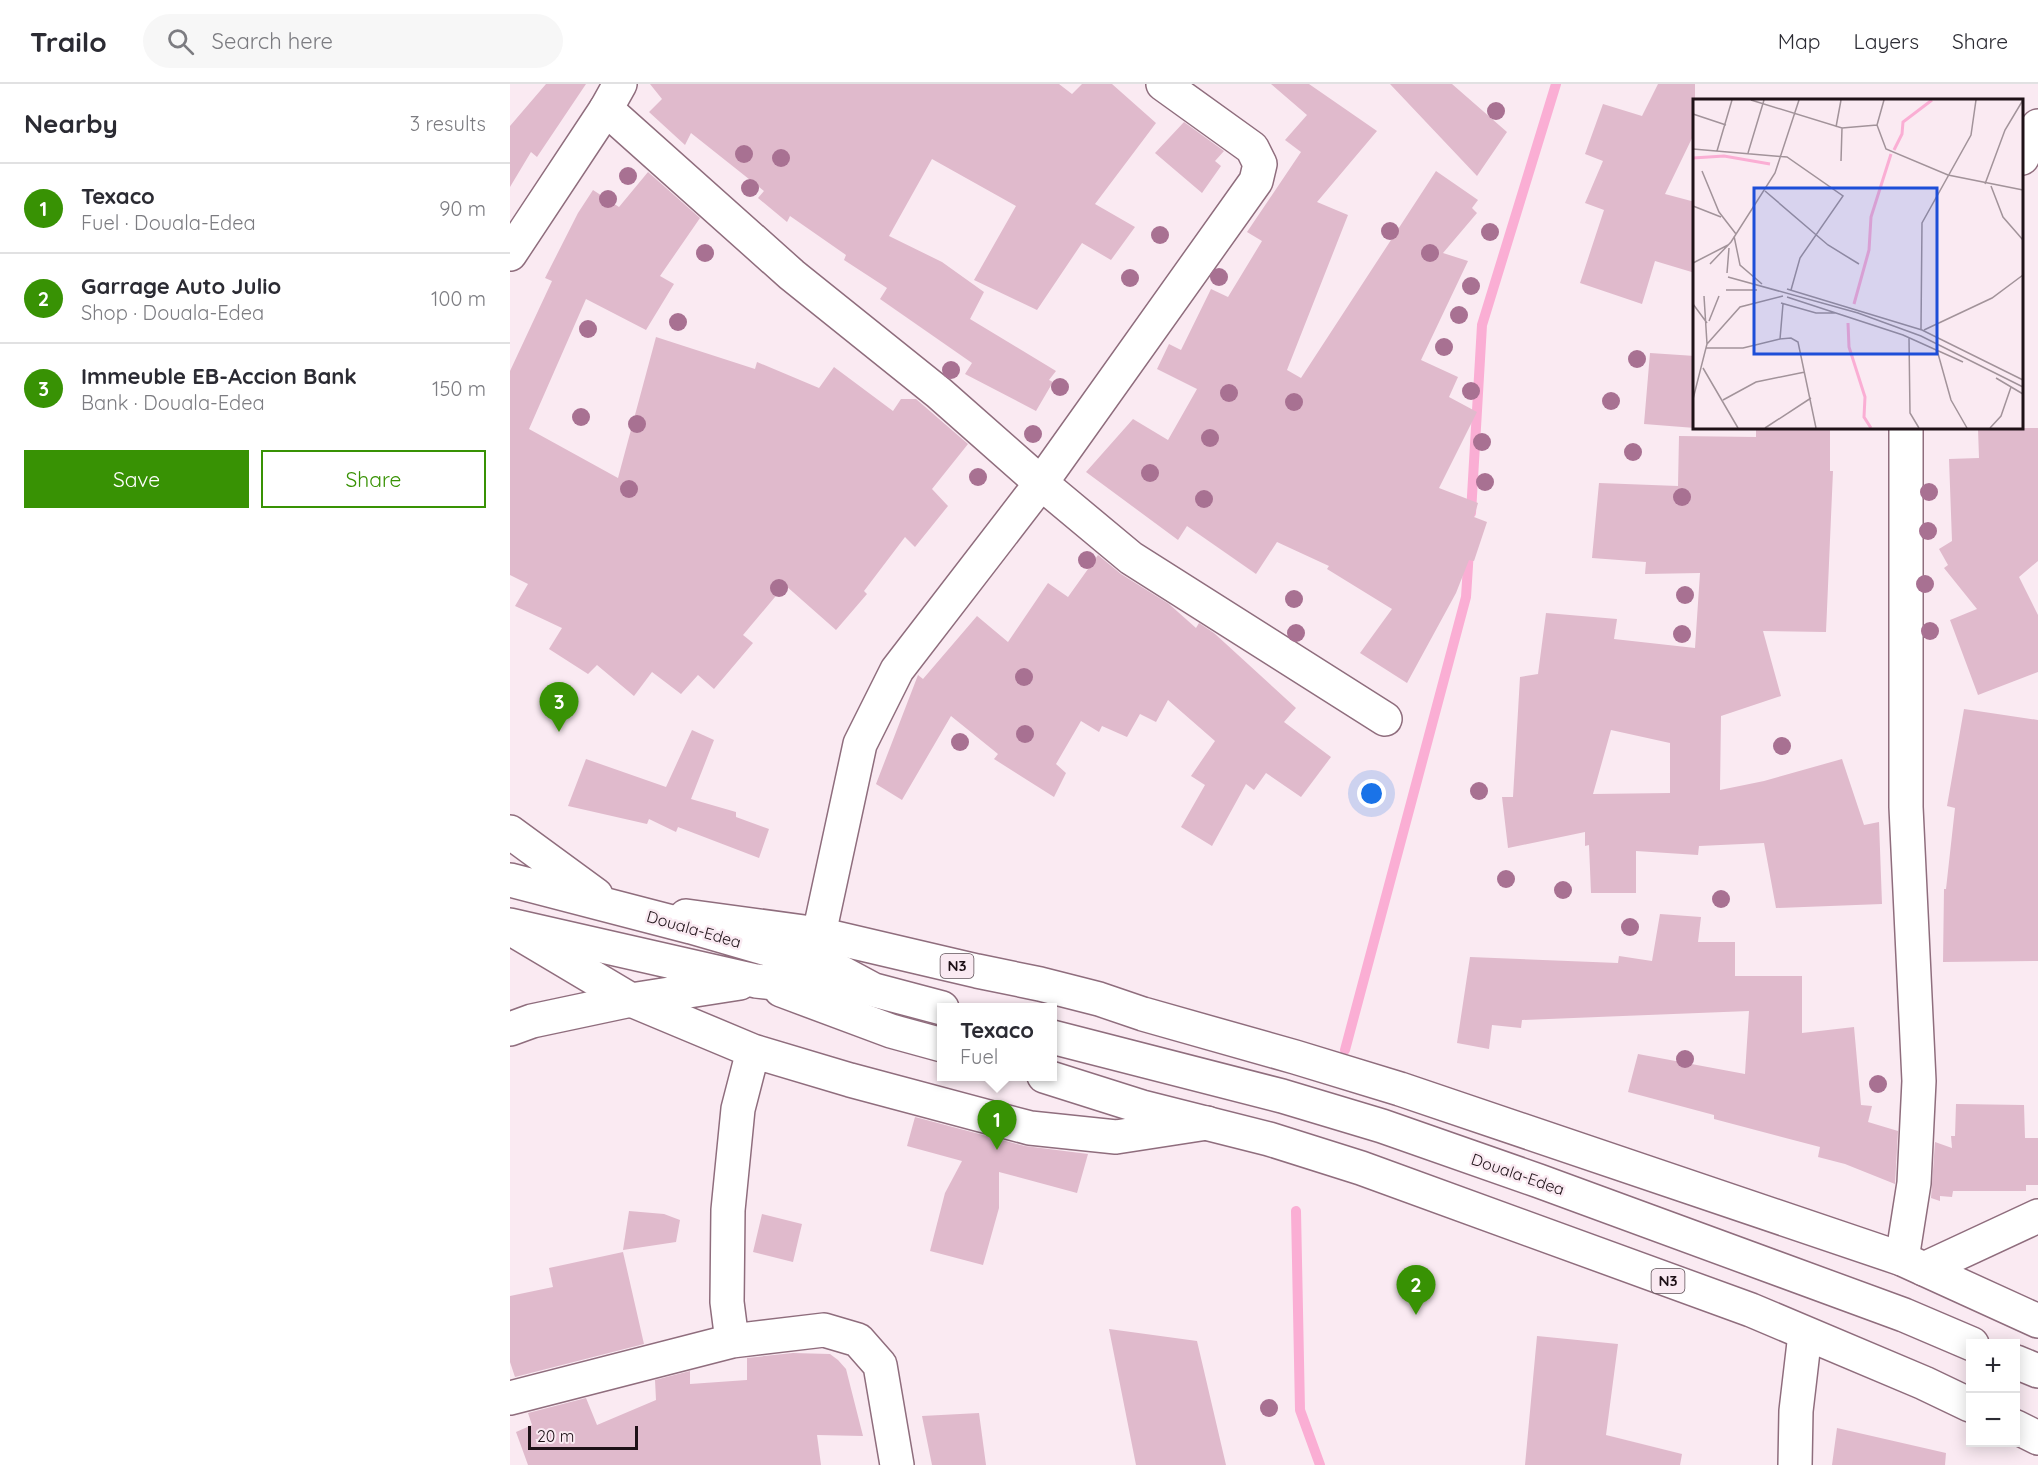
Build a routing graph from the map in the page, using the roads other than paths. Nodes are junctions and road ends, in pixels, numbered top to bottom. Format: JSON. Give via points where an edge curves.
{"nodes":[{"id":1,"x":1163,"y":84,"type":"edge"},
{"id":2,"x":613,"y":97,"type":"edge"},
{"id":3,"x":2038,"y":126,"type":"edge"},
{"id":4,"x":2023,"y":156,"type":"edge"},
{"id":5,"x":510,"y":254,"type":"edge"},
{"id":6,"x":1906,"y":429,"type":"edge"},
{"id":7,"x":1041,"y":483,"type":"junction"},
{"id":8,"x":1385,"y":719,"type":"dead end"},
{"id":9,"x":510,"y":832,"type":"edge"},
{"id":10,"x":510,"y":880,"type":"edge"},
{"id":11,"x":612,"y":906,"type":"junction"},
{"id":12,"x":510,"y":927,"type":"edge"},
{"id":13,"x":819,"y":934,"type":"junction"},
{"id":14,"x":756,"y":981,"type":"junction"},
{"id":15,"x":874,"y":990,"type":"junction"},
{"id":16,"x":631,"y":1000,"type":"junction"},
{"id":17,"x":937,"y":1007,"type":"edge"},
{"id":18,"x":510,"y":1029,"type":"edge"},
{"id":19,"x":1057,"y":1037,"type":"edge"},
{"id":20,"x":937,"y":1044,"type":"edge"},
{"id":21,"x":753,"y":1051,"type":"junction"},
{"id":22,"x":1057,"y":1080,"type":"edge"},
{"id":23,"x":1209,"y":1123,"type":"junction"},
{"id":24,"x":2038,"y":1216,"type":"edge"},
{"id":25,"x":1913,"y":1264,"type":"junction"},
{"id":26,"x":2038,"y":1321,"type":"edge"},
{"id":27,"x":1805,"y":1334,"type":"junction"},
{"id":28,"x":732,"y":1341,"type":"junction"},
{"id":29,"x":1966,"y":1341,"type":"edge"},
{"id":30,"x":2020,"y":1364,"type":"edge"},
{"id":31,"x":2038,"y":1371,"type":"edge"},
{"id":32,"x":510,"y":1398,"type":"edge"},
{"id":33,"x":1966,"y":1403,"type":"edge"},
{"id":34,"x":897,"y":1465,"type":"edge"},
{"id":35,"x":1795,"y":1465,"type":"edge"}],
"edges":[{"from":1,"to":7,"type":"main road","via":[[1252,148],[1260,164],[1256,181]]},
{"from":2,"to":5,"type":"main road"},
{"from":2,"to":7,"type":"main road","via":[[792,275],[939,393]]},
{"from":3,"to":4,"type":"main road"},
{"from":6,"to":25,"type":"main road","via":[[1906,807],[1918,1081]]},
{"from":7,"to":8,"type":"main road","via":[[1131,558]]},
{"from":7,"to":13,"type":"main road","via":[[897,670],[860,744]]},
{"from":9,"to":11,"type":"main road"},
{"from":10,"to":11,"type":"main road","name":"Douala-Edea","number":"N3"},
{"from":11,"to":13,"type":"main road","number":"N3"},
{"from":11,"to":15,"type":"main road","name":"Douala-Edea","number":"N3","via":[[833,968]]},
{"from":12,"to":14,"type":"main road","name":"Douala-Edea","number":"N3"},
{"from":12,"to":16,"type":"main road"},
{"from":13,"to":25,"type":"main road","number":"N3","via":[[1099,999],[1400,1089]]},
{"from":14,"to":15,"type":"main road","name":"Douala-Edea","number":"N3","via":[[831,990]]},
{"from":14,"to":16,"type":"main road"},
{"from":14,"to":20,"type":"main road","via":[[891,1031]]},
{"from":15,"to":17,"type":"main road","name":"Douala-Edea","number":"N3"},
{"from":16,"to":18,"type":"main road"},
{"from":16,"to":21,"type":"main road"},
{"from":19,"to":29,"type":"main road","name":"Douala-Edea","via":[[1382,1126],[1893,1311]]},
{"from":21,"to":23,"type":"main road","via":[[1030,1128],[1116,1137]]},
{"from":21,"to":28,"type":"main road","via":[[738,1109],[728,1210],[727,1302]]},
{"from":22,"to":23,"type":"main road","number":"N3"},
{"from":23,"to":27,"type":"main road","number":"N3","via":[[1361,1168],[1751,1310]]},
{"from":24,"to":25,"type":"main road"},
{"from":25,"to":26,"type":"main road"},
{"from":27,"to":33,"type":"main road","number":"N3"},
{"from":27,"to":35,"type":"main road","via":[[1796,1411]]},
{"from":28,"to":32,"type":"main road"},
{"from":28,"to":34,"type":"main road","via":[[824,1330],[858,1340],[880,1365]]},
{"from":30,"to":31,"type":"main road"}]}
